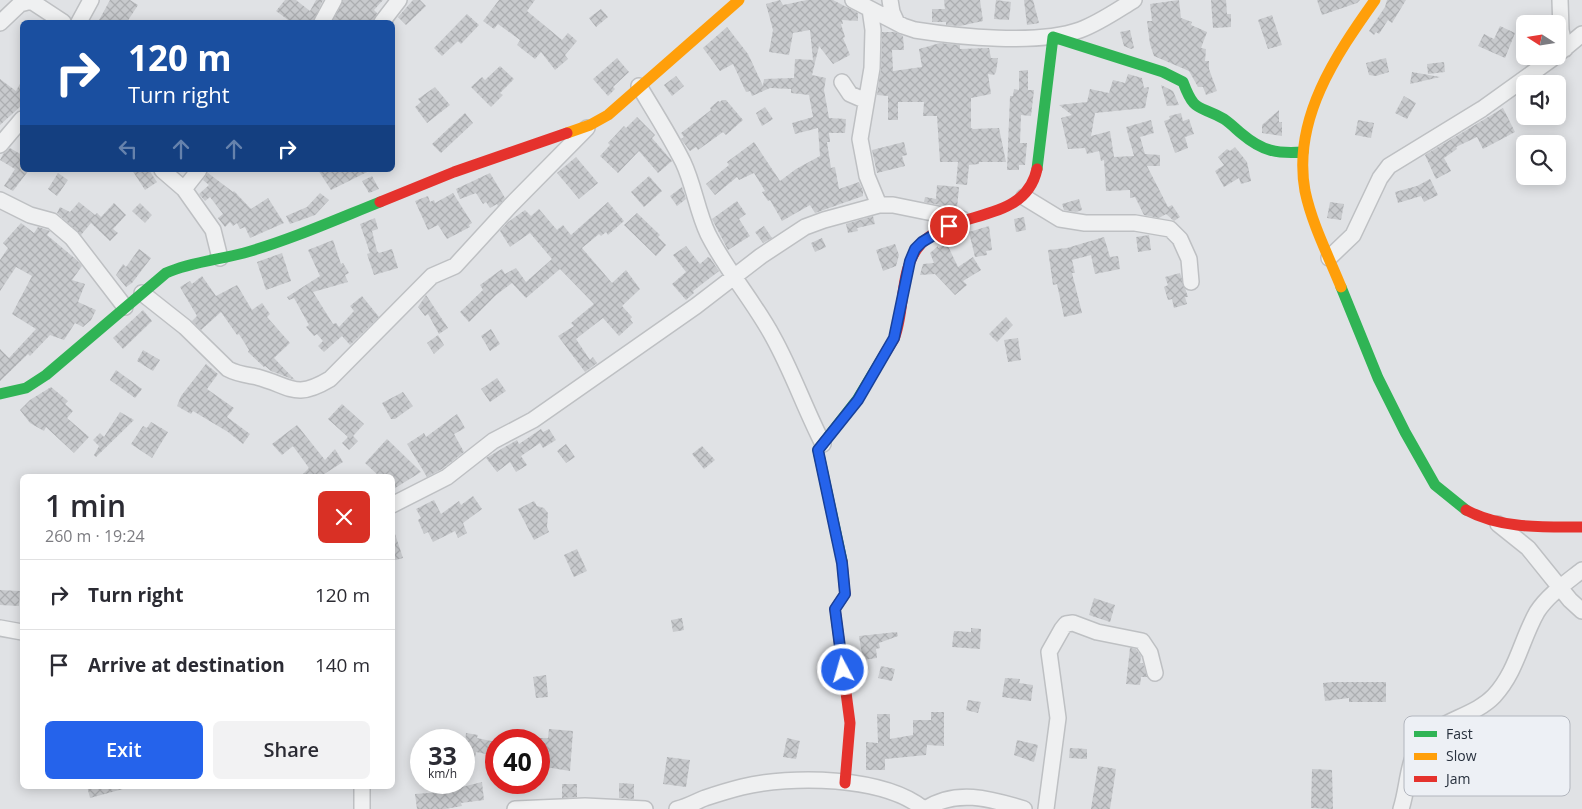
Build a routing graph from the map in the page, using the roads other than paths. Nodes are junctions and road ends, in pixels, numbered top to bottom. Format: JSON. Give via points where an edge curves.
{"nodes":[{"id":1,"x":91,"y":0,"type":"edge"},
{"id":2,"x":334,"y":0,"type":"edge"},
{"id":3,"x":398,"y":0,"type":"edge"},
{"id":4,"x":739,"y":0,"type":"edge"},
{"id":5,"x":853,"y":0,"type":"edge"},
{"id":6,"x":890,"y":0,"type":"edge"},
{"id":7,"x":1134,"y":0,"type":"edge"},
{"id":8,"x":1374,"y":0,"type":"edge"},
{"id":9,"x":1560,"y":0,"type":"edge"},
{"id":10,"x":870,"y":9,"type":"junction"},
{"id":11,"x":1560,"y":15,"type":"edge"},
{"id":12,"x":60,"y":20,"type":"edge"},
{"id":13,"x":80,"y":20,"type":"edge"},
{"id":14,"x":323,"y":20,"type":"edge"},
{"id":15,"x":383,"y":20,"type":"edge"},
{"id":16,"x":0,"y":23,"type":"edge"},
{"id":17,"x":897,"y":23,"type":"junction"},
{"id":18,"x":1582,"y":34,"type":"edge"},
{"id":19,"x":1054,"y":37,"type":"junction"},
{"id":20,"x":1566,"y":48,"type":"edge"},
{"id":21,"x":1543,"y":65,"type":"edge"},
{"id":22,"x":842,"y":82,"type":"dead end"},
{"id":23,"x":639,"y":86,"type":"junction"},
{"id":24,"x":866,"y":100,"type":"junction"},
{"id":25,"x":20,"y":121,"type":"edge"},
{"id":26,"x":590,"y":126,"type":"junction"},
{"id":27,"x":0,"y":145,"type":"edge"},
{"id":28,"x":1303,"y":152,"type":"junction"},
{"id":29,"x":164,"y":172,"type":"edge"},
{"id":30,"x":197,"y":172,"type":"edge"},
{"id":31,"x":184,"y":189,"type":"junction"},
{"id":32,"x":1024,"y":197,"type":"junction"},
{"id":33,"x":0,"y":200,"type":"edge"},
{"id":34,"x":879,"y":205,"type":"junction"},
{"id":35,"x":962,"y":219,"type":"junction"},
{"id":36,"x":220,"y":258,"type":"junction"},
{"id":37,"x":1329,"y":258,"type":"junction"},
{"id":38,"x":734,"y":277,"type":"junction"},
{"id":39,"x":1191,"y":282,"type":"dead end"},
{"id":40,"x":142,"y":293,"type":"junction"},
{"id":41,"x":126,"y":307,"type":"junction"},
{"id":42,"x":0,"y":394,"type":"edge"},
{"id":43,"x":823,"y":444,"type":"junction"},
{"id":44,"x":395,"y":504,"type":"edge"},
{"id":45,"x":1498,"y":524,"type":"junction"},
{"id":46,"x":1582,"y":527,"type":"edge"},
{"id":47,"x":1582,"y":570,"type":"edge"},
{"id":48,"x":1559,"y":587,"type":"junction"},
{"id":49,"x":1582,"y":611,"type":"edge"},
{"id":50,"x":0,"y":628,"type":"edge"},
{"id":51,"x":20,"y":632,"type":"edge"},
{"id":52,"x":1155,"y":673,"type":"dead end"},
{"id":53,"x":1463,"y":716,"type":"edge"},
{"id":54,"x":845,"y":783,"type":"junction"},
{"id":55,"x":362,"y":789,"type":"edge"},
{"id":56,"x":1404,"y":796,"type":"edge"},
{"id":57,"x":362,"y":809,"type":"edge"},
{"id":58,"x":515,"y":809,"type":"edge"},
{"id":59,"x":645,"y":809,"type":"edge"},
{"id":60,"x":682,"y":809,"type":"edge"},
{"id":61,"x":924,"y":809,"type":"edge"},
{"id":62,"x":1024,"y":809,"type":"edge"},
{"id":63,"x":1046,"y":809,"type":"edge"},
{"id":64,"x":1401,"y":809,"type":"edge"}],
"edges":[{"from":1,"to":13,"type":"street"},
{"from":2,"to":14,"type":"street"},
{"from":3,"to":15,"type":"street"},
{"from":4,"to":23,"type":"street"},
{"from":5,"to":10,"type":"street"},
{"from":6,"to":17,"type":"street"},
{"from":7,"to":19,"type":"street","via":[[1080,30]]},
{"from":8,"to":28,"type":"street","via":[[1326,77],[1311,116]]},
{"from":9,"to":11,"type":"street"},
{"from":10,"to":17,"type":"street"},
{"from":10,"to":24,"type":"street","via":[[872,68]]},
{"from":12,"to":16,"type":"street","via":[[30,1],[20,4]]},
{"from":17,"to":19,"type":"street","via":[[933,33]]},
{"from":18,"to":20,"type":"street"},
{"from":19,"to":28,"type":"street","via":[[1163,72],[1183,82],[1190,104],[1204,114],[1222,118],[1255,146],[1274,154]]},
{"from":19,"to":32,"type":"street","via":[[1037,170]]},
{"from":21,"to":37,"type":"street","via":[[1482,109],[1389,166],[1353,235]]},
{"from":22,"to":24,"type":"street","via":[[850,94]]},
{"from":23,"to":26,"type":"street","via":[[608,115]]},
{"from":23,"to":38,"type":"street","via":[[683,162],[696,193],[706,231]]},
{"from":24,"to":34,"type":"street","via":[[860,139],[867,176]]},
{"from":25,"to":27,"type":"street"},
{"from":26,"to":36,"type":"street","via":[[454,172],[244,253]]},
{"from":26,"to":40,"type":"street","via":[[455,266],[432,276],[330,379],[320,385],[292,391],[228,369],[185,327]]},
{"from":28,"to":37,"type":"street","via":[[1303,182]]},
{"from":29,"to":31,"type":"street"},
{"from":30,"to":31,"type":"street"},
{"from":31,"to":36,"type":"street","via":[[213,230]]},
{"from":32,"to":35,"type":"street","via":[[996,211]]},
{"from":32,"to":39,"type":"street","via":[[1060,219],[1085,223],[1136,223],[1170,229],[1180,239],[1189,259]]},
{"from":33,"to":41,"type":"street","via":[[30,215],[52,221],[72,238]]},
{"from":34,"to":35,"type":"street"},
{"from":34,"to":38,"type":"street","via":[[805,228]]},
{"from":35,"to":43,"type":"street","via":[[915,249],[894,338],[858,400]]},
{"from":36,"to":40,"type":"street","via":[[179,267],[166,273]]},
{"from":37,"to":45,"type":"street","via":[[1378,379],[1435,484],[1459,506]]},
{"from":38,"to":43,"type":"street","via":[[743,286],[773,337]]},
{"from":38,"to":44,"type":"street","via":[[534,420],[493,441],[447,477]]},
{"from":40,"to":41,"type":"street"},
{"from":41,"to":42,"type":"street","via":[[41,379],[26,388]]},
{"from":43,"to":54,"type":"street","via":[[818,450],[842,563],[845,594],[835,609],[850,723]]},
{"from":45,"to":46,"type":"street"},
{"from":45,"to":48,"type":"street","via":[[1528,548]]},
{"from":47,"to":48,"type":"street"},
{"from":48,"to":49,"type":"street"},
{"from":48,"to":53,"type":"street","via":[[1538,611],[1512,673],[1484,705]]},
{"from":50,"to":51,"type":"street"},
{"from":52,"to":63,"type":"street","via":[[1150,653],[1142,641],[1097,632],[1073,623],[1066,624],[1049,652],[1058,718]]},
{"from":54,"to":60,"type":"street","via":[[799,780],[743,786],[704,798]]},
{"from":54,"to":61,"type":"street","via":[[885,789],[913,800]]},
{"from":55,"to":57,"type":"street"},
{"from":56,"to":64,"type":"street"},
{"from":58,"to":59,"type":"street","via":[[585,806]]},
{"from":61,"to":62,"type":"street","via":[[948,797],[981,798]]}]}
